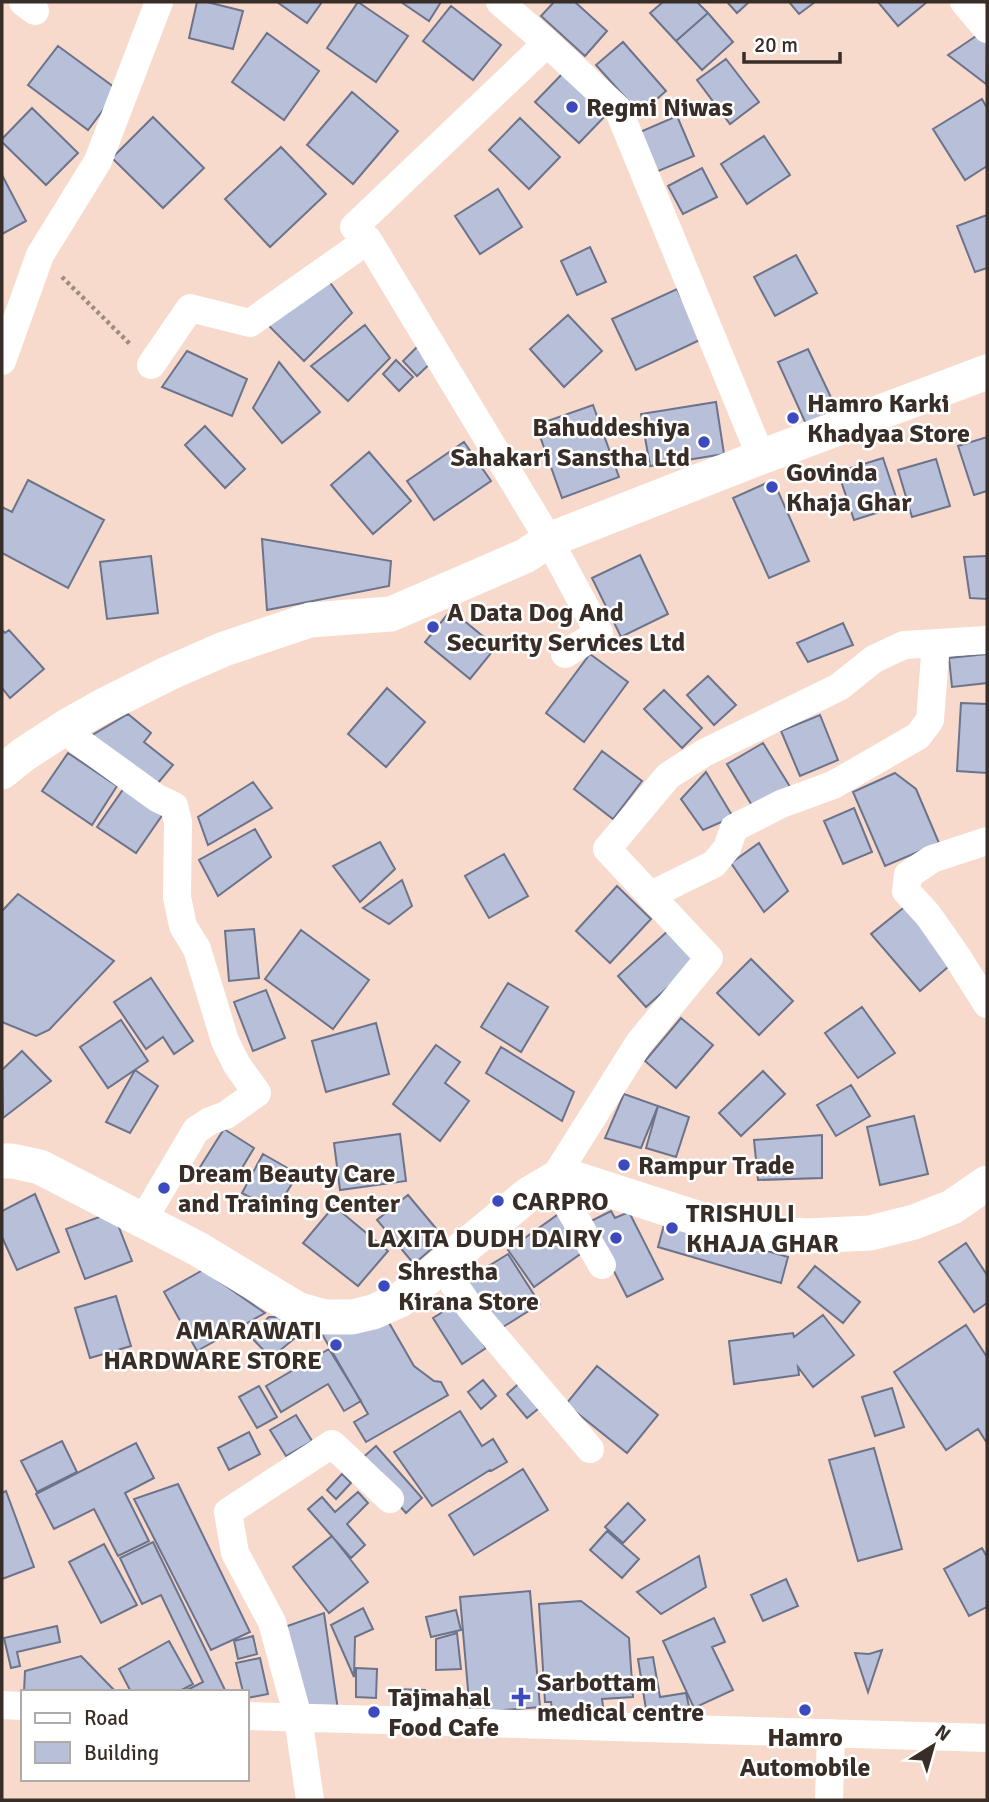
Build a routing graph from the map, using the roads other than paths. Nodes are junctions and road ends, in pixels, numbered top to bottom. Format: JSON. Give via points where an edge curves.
{"nodes":[{"id":1,"x":159,"y":2,"type":"edge"},
{"id":2,"x":500,"y":2,"type":"edge"},
{"id":3,"x":964,"y":2,"type":"edge"},
{"id":4,"x":987,"y":29,"type":"edge"},
{"id":5,"x":547,"y":43,"type":"junction"},
{"id":6,"x":369,"y":240,"type":"junction"},
{"id":7,"x":2,"y":360,"type":"edge"},
{"id":8,"x":151,"y":365,"type":"road end"},
{"id":9,"x":987,"y":372,"type":"edge"},
{"id":10,"x":761,"y":457,"type":"junction"},
{"id":11,"x":549,"y":540,"type":"junction"},
{"id":12,"x":987,"y":640,"type":"edge"},
{"id":13,"x":936,"y":643,"type":"junction"},
{"id":14,"x":565,"y":654,"type":"dead end"},
{"id":15,"x":69,"y":725,"type":"junction"},
{"id":16,"x":2,"y":772,"type":"edge"},
{"id":17,"x":987,"y":841,"type":"edge"},
{"id":18,"x":651,"y":895,"type":"junction"},
{"id":19,"x":987,"y":1004,"type":"edge"},
{"id":20,"x":2,"y":1161,"type":"edge"},
{"id":21,"x":553,"y":1180,"type":"junction"},
{"id":22,"x":987,"y":1183,"type":"edge"},
{"id":23,"x":143,"y":1220,"type":"junction"},
{"id":24,"x":602,"y":1265,"type":"dead end"},
{"id":25,"x":442,"y":1266,"type":"junction"},
{"id":26,"x":590,"y":1449,"type":"dead end"},
{"id":27,"x":390,"y":1499,"type":"dead end"},
{"id":28,"x":2,"y":1704,"type":"edge"},
{"id":29,"x":21,"y":1706,"type":"edge"},
{"id":30,"x":248,"y":1716,"type":"edge"},
{"id":31,"x":298,"y":1717,"type":"junction"},
{"id":32,"x":831,"y":1733,"type":"junction"},
{"id":33,"x":987,"y":1738,"type":"edge"},
{"id":34,"x":310,"y":1800,"type":"edge"},
{"id":35,"x":829,"y":1800,"type":"edge"}],
"edges":[{"from":1,"to":7,"type":"street","via":[[98,161],[40,255]]},
{"from":2,"to":5,"type":"street"},
{"from":3,"to":4,"type":"street"},
{"from":5,"to":6,"type":"street","via":[[354,227]]},
{"from":5,"to":10,"type":"street","via":[[618,109]]},
{"from":6,"to":8,"type":"street","via":[[250,323],[190,309]]},
{"from":6,"to":11,"type":"street"},
{"from":9,"to":10,"type":"street"},
{"from":10,"to":11,"type":"street"},
{"from":11,"to":14,"type":"street","via":[[599,633]]},
{"from":11,"to":15,"type":"street","via":[[525,556],[391,614],[310,620],[223,649]]},
{"from":12,"to":13,"type":"street"},
{"from":13,"to":18,"type":"street","via":[[930,720],[918,736],[834,785],[734,828],[727,848],[714,864]]},
{"from":13,"to":18,"type":"street","via":[[904,645],[874,659],[839,687],[704,753],[668,776],[607,849]]},
{"from":15,"to":16,"type":"street"},
{"from":15,"to":23,"type":"street","via":[[77,740],[174,806],[177,897],[183,926],[197,949],[225,1041],[257,1093],[196,1130]]},
{"from":17,"to":19,"type":"street","via":[[932,859],[908,875],[906,891],[928,915]]},
{"from":18,"to":21,"type":"street","via":[[709,958],[639,1043]]},
{"from":20,"to":23,"type":"street","via":[[40,1167]]},
{"from":21,"to":22,"type":"street","via":[[572,1178],[737,1231],[806,1236],[870,1233],[914,1222],[952,1207]]},
{"from":21,"to":24,"type":"street"},
{"from":21,"to":25,"type":"street","via":[[529,1194]]},
{"from":23,"to":25,"type":"street","via":[[297,1309],[324,1317],[352,1317],[382,1308],[400,1300]]},
{"from":25,"to":26,"type":"street","via":[[471,1309]]},
{"from":27,"to":31,"type":"street","via":[[332,1444],[228,1512],[236,1553],[272,1622]]},
{"from":28,"to":29,"type":"street"},
{"from":30,"to":31,"type":"street"},
{"from":31,"to":32,"type":"street"},
{"from":31,"to":34,"type":"street"},
{"from":32,"to":33,"type":"street"},
{"from":32,"to":35,"type":"street"}]}
